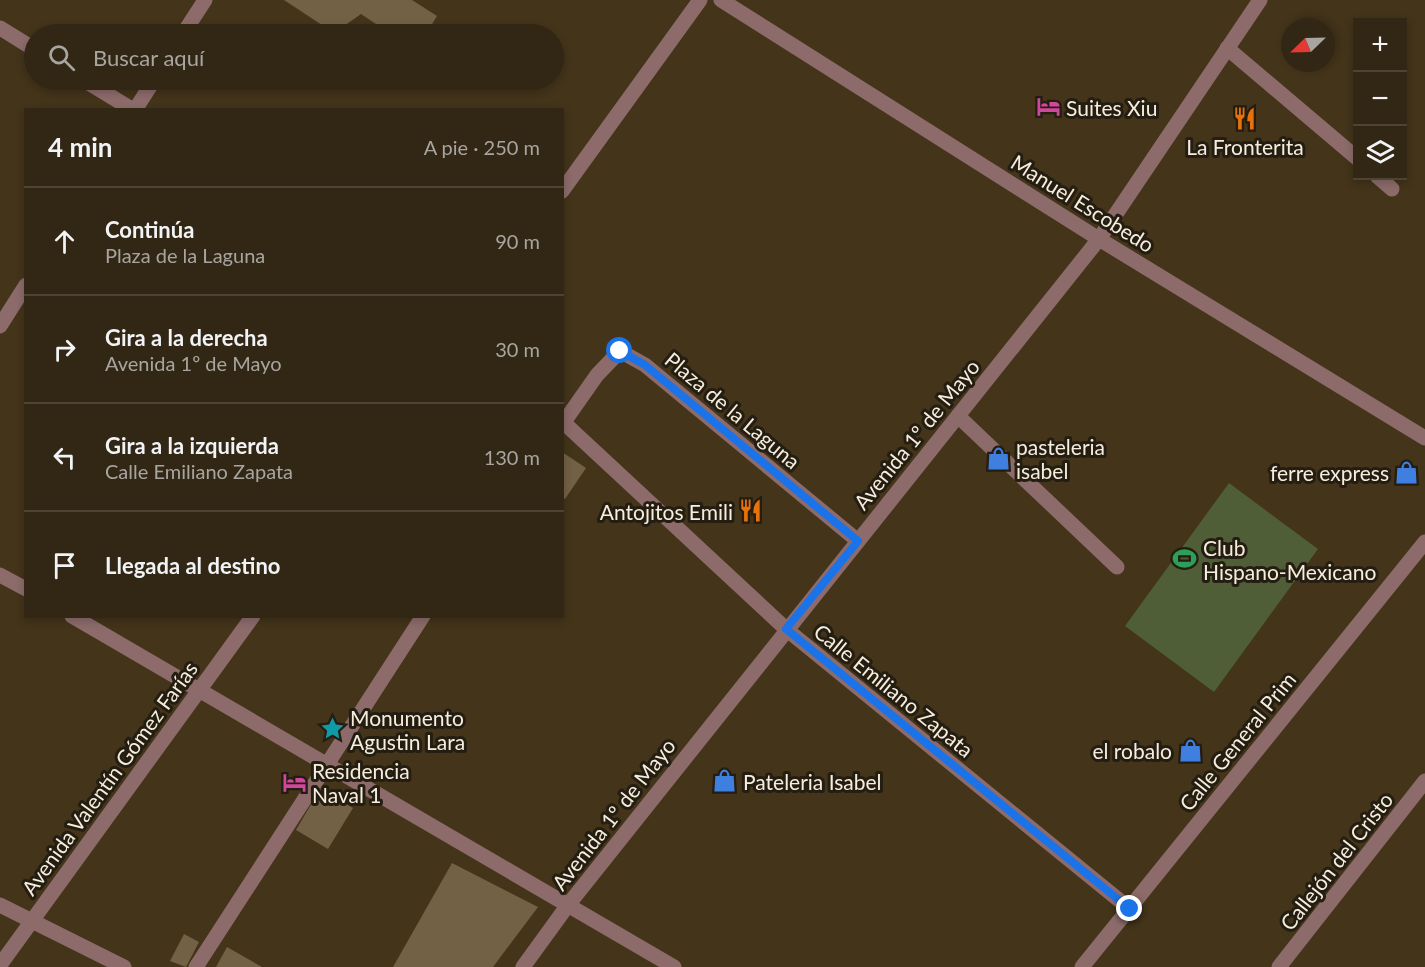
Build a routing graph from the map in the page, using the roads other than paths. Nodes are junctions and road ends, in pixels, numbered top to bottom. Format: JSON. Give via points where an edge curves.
{"nodes":[{"id":1,"x":204,"y":0,"type":"edge"},
{"id":2,"x":700,"y":0,"type":"edge"},
{"id":3,"x":721,"y":0,"type":"edge"},
{"id":4,"x":1260,"y":0,"type":"edge"},
{"id":5,"x":189,"y":24,"type":"edge"},
{"id":6,"x":0,"y":28,"type":"edge"},
{"id":7,"x":24,"y":43,"type":"edge"},
{"id":8,"x":1227,"y":48,"type":"junction"},
{"id":9,"x":101,"y":90,"type":"edge"},
{"id":10,"x":147,"y":90,"type":"edge"},
{"id":11,"x":131,"y":108,"type":"edge"},
{"id":12,"x":135,"y":108,"type":"edge"},
{"id":13,"x":1353,"y":155,"type":"edge"},
{"id":14,"x":1382,"y":180,"type":"edge"},
{"id":15,"x":564,"y":188,"type":"edge"},
{"id":16,"x":1392,"y":189,"type":"dead end"},
{"id":17,"x":1099,"y":239,"type":"junction"},
{"id":18,"x":24,"y":288,"type":"edge"},
{"id":19,"x":0,"y":326,"type":"edge"},
{"id":20,"x":958,"y":416,"type":"junction"},
{"id":21,"x":564,"y":421,"type":"edge"},
{"id":22,"x":564,"y":423,"type":"edge"},
{"id":23,"x":1425,"y":438,"type":"edge"},
{"id":24,"x":858,"y":541,"type":"junction"},
{"id":25,"x":1425,"y":542,"type":"edge"},
{"id":26,"x":1420,"y":558,"type":"edge"},
{"id":27,"x":1117,"y":567,"type":"dead end"},
{"id":28,"x":0,"y":575,"type":"edge"},
{"id":29,"x":24,"y":589,"type":"edge"},
{"id":30,"x":75,"y":618,"type":"edge"},
{"id":31,"x":252,"y":618,"type":"edge"},
{"id":32,"x":422,"y":618,"type":"edge"},
{"id":33,"x":786,"y":629,"type":"junction"},
{"id":34,"x":199,"y":690,"type":"junction"},
{"id":35,"x":328,"y":765,"type":"junction"},
{"id":36,"x":1425,"y":781,"type":"edge"},
{"id":37,"x":0,"y":905,"type":"edge"},
{"id":38,"x":567,"y":905,"type":"junction"},
{"id":39,"x":1130,"y":909,"type":"junction"},
{"id":40,"x":32,"y":920,"type":"junction"},
{"id":41,"x":0,"y":965,"type":"edge"},
{"id":42,"x":124,"y":967,"type":"edge"},
{"id":43,"x":196,"y":967,"type":"edge"},
{"id":44,"x":523,"y":967,"type":"edge"},
{"id":45,"x":674,"y":967,"type":"edge"},
{"id":46,"x":1082,"y":967,"type":"edge"},
{"id":47,"x":1280,"y":967,"type":"edge"}],
"edges":[{"from":1,"to":5,"type":"street"},
{"from":2,"to":15,"type":"street"},
{"from":3,"to":17,"type":"street","name":"Manuel Escobedo"},
{"from":4,"to":8,"type":"street","name":"Avenida 1º de Mayo"},
{"from":6,"to":7,"type":"street"},
{"from":8,"to":13,"type":"street"},
{"from":8,"to":17,"type":"street","name":"Avenida 1º de Mayo"},
{"from":9,"to":11,"type":"street"},
{"from":10,"to":12,"type":"street"},
{"from":14,"to":16,"type":"street"},
{"from":17,"to":20,"type":"street","name":"Avenida 1º de Mayo"},
{"from":17,"to":23,"type":"street","name":"Manuel Escobedo"},
{"from":18,"to":19,"type":"street"},
{"from":20,"to":24,"type":"street","name":"Avenida 1º de Mayo"},
{"from":20,"to":27,"type":"street"},
{"from":21,"to":24,"type":"street","name":"Plaza de la Laguna","via":[[620,351],[645,365]]},
{"from":22,"to":33,"type":"street","name":"Calle Emiliano Zapata"},
{"from":24,"to":33,"type":"street","name":"Avenida 1º de Mayo"},
{"from":25,"to":26,"type":"street","name":"Calle General Prim"},
{"from":26,"to":39,"type":"street","name":"Calle General Prim"},
{"from":28,"to":29,"type":"street"},
{"from":30,"to":34,"type":"street"},
{"from":31,"to":34,"type":"street","name":"Avenida Valentín Gómez Farías"},
{"from":32,"to":35,"type":"street"},
{"from":33,"to":38,"type":"street","name":"Avenida 1º de Mayo"},
{"from":33,"to":39,"type":"street","name":"Calle Emiliano Zapata"},
{"from":34,"to":35,"type":"street"},
{"from":34,"to":40,"type":"street","name":"Avenida Valentín Gómez Farías"},
{"from":35,"to":38,"type":"street"},
{"from":35,"to":43,"type":"street"},
{"from":36,"to":47,"type":"street","name":"Callejón del Cristo"},
{"from":37,"to":40,"type":"street"},
{"from":38,"to":44,"type":"street","name":"Avenida 1º de Mayo"},
{"from":38,"to":45,"type":"street"},
{"from":39,"to":46,"type":"street","name":"Calle General Prim"},
{"from":40,"to":41,"type":"street","name":"Avenida Valentín Gómez Farías"},
{"from":40,"to":42,"type":"street"}]}
